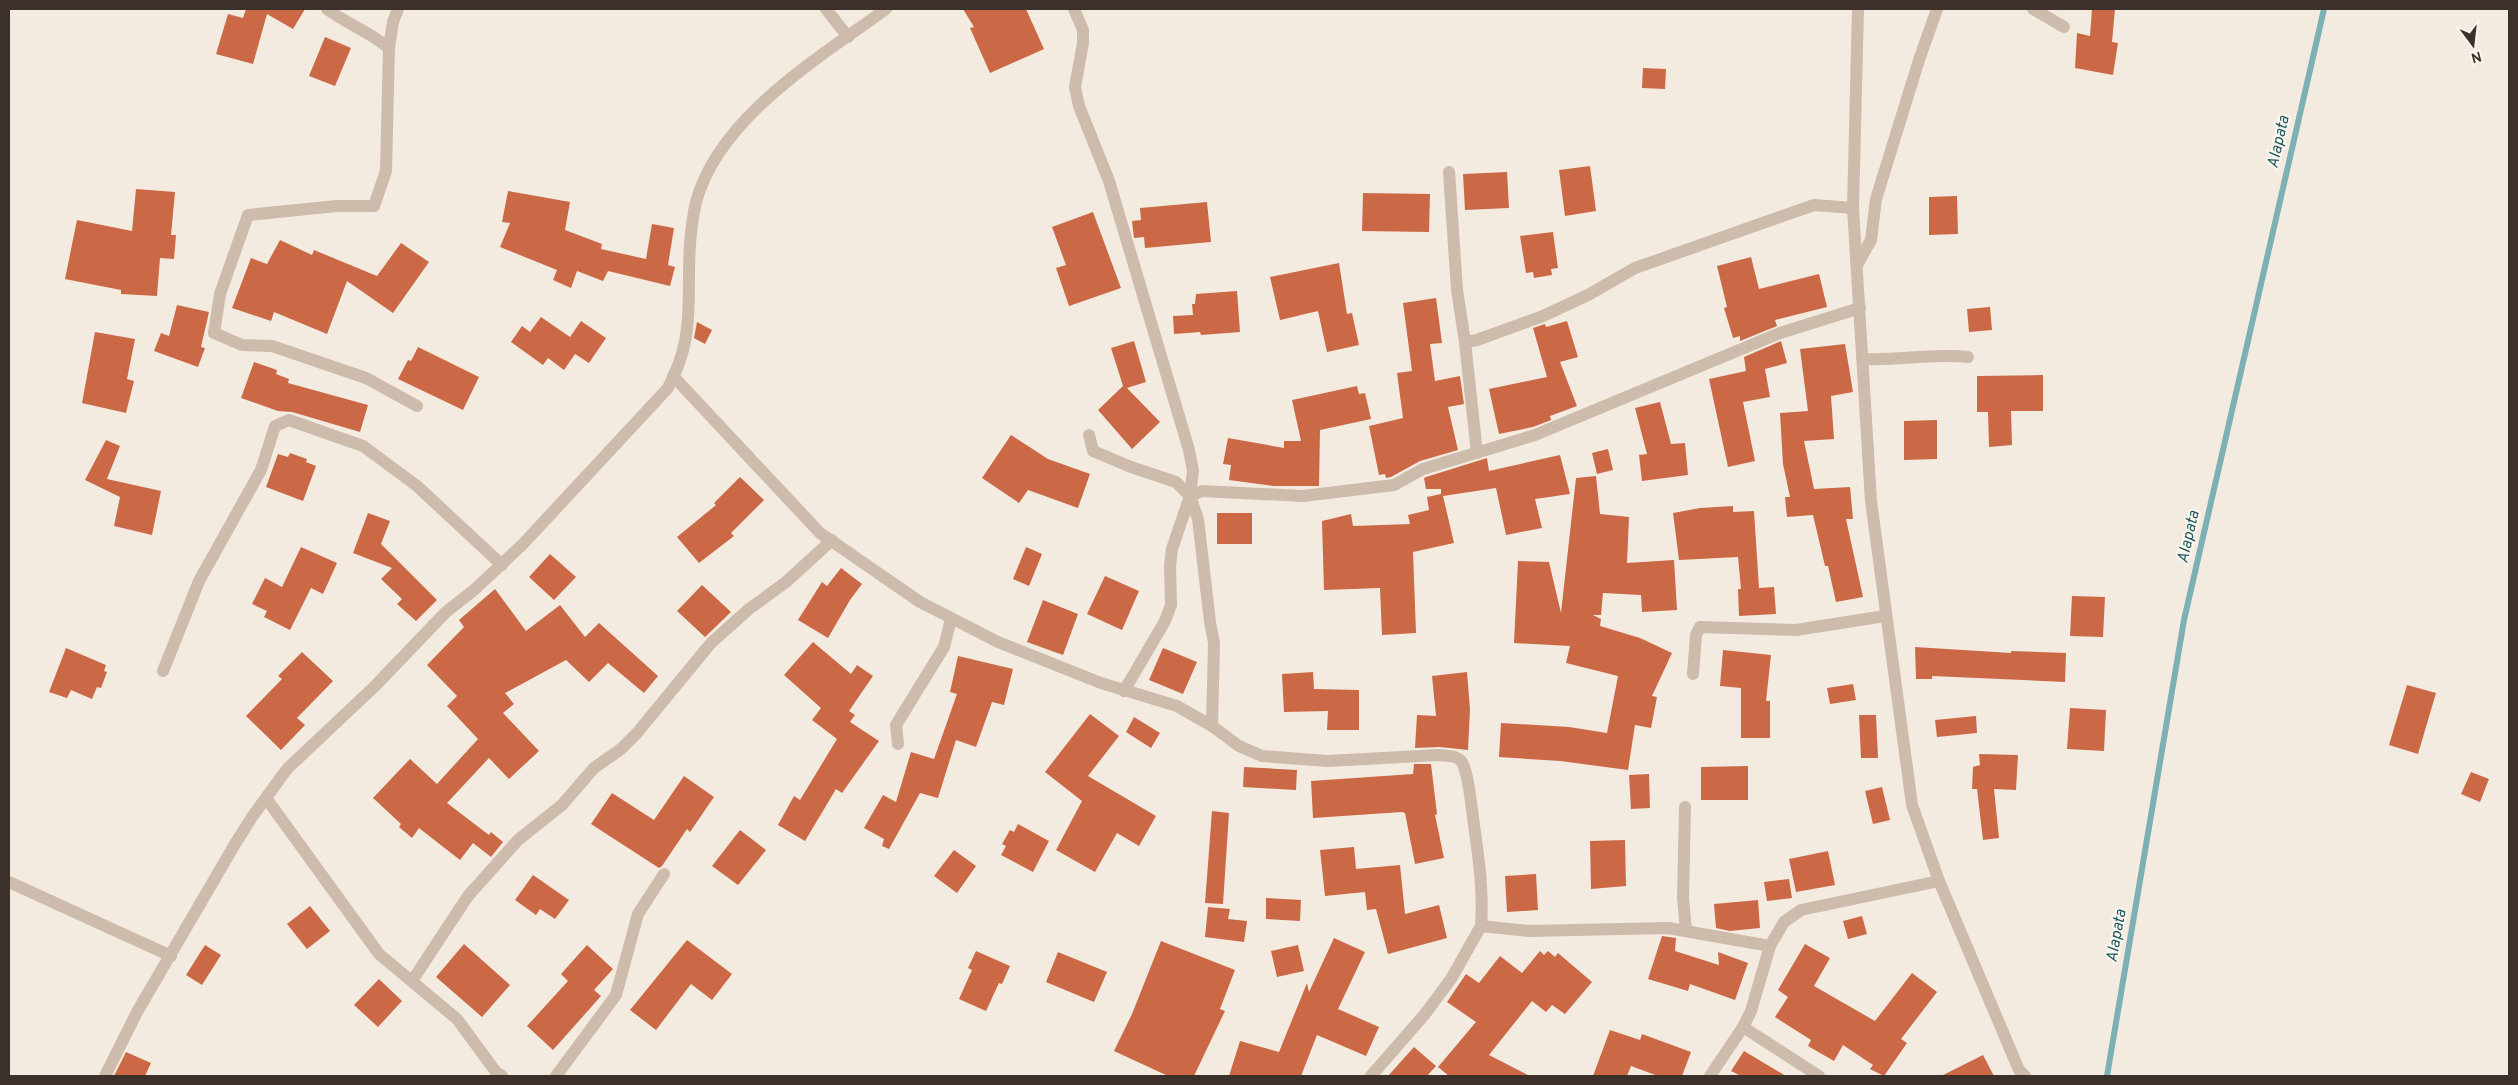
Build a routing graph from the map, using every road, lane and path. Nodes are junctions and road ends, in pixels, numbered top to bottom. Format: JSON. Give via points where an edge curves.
{"nodes":[{"id":1,"x":327,"y":9,"type":"edge"},
{"id":2,"x":398,"y":9,"type":"edge"},
{"id":3,"x":826,"y":9,"type":"edge"},
{"id":4,"x":886,"y":9,"type":"edge"},
{"id":5,"x":1074,"y":9,"type":"edge"},
{"id":6,"x":1858,"y":9,"type":"edge"},
{"id":7,"x":1937,"y":9,"type":"edge"},
{"id":8,"x":2033,"y":9,"type":"edge"},
{"id":9,"x":2064,"y":27,"type":"dead end"},
{"id":10,"x":848,"y":37,"type":"junction"},
{"id":11,"x":389,"y":48,"type":"junction"},
{"id":12,"x":1449,"y":172,"type":"dead end"},
{"id":13,"x":1853,"y":208,"type":"junction"},
{"id":14,"x":1857,"y":265,"type":"junction"},
{"id":15,"x":1860,"y":308,"type":"junction"},
{"id":16,"x":1465,"y":342,"type":"junction"},
{"id":17,"x":1968,"y":357,"type":"dead end"},
{"id":18,"x":1863,"y":359,"type":"junction"},
{"id":19,"x":673,"y":376,"type":"junction"},
{"id":20,"x":417,"y":406,"type":"dead end"},
{"id":21,"x":1089,"y":435,"type":"dead end"},
{"id":22,"x":1476,"y":453,"type":"junction"},
{"id":23,"x":1190,"y":496,"type":"junction"},
{"id":24,"x":832,"y":540,"type":"junction"},
{"id":25,"x":502,"y":565,"type":"junction"},
{"id":26,"x":1885,"y":616,"type":"junction"},
{"id":27,"x":951,"y":618,"type":"junction"},
{"id":28,"x":163,"y":671,"type":"dead end"},
{"id":29,"x":1693,"y":674,"type":"dead end"},
{"id":30,"x":1124,"y":691,"type":"junction"},
{"id":31,"x":1212,"y":726,"type":"junction"},
{"id":32,"x":898,"y":744,"type":"dead end"},
{"id":33,"x":266,"y":798,"type":"junction"},
{"id":34,"x":1685,"y":807,"type":"dead end"},
{"id":35,"x":664,"y":874,"type":"dead end"},
{"id":36,"x":1939,"y":881,"type":"junction"},
{"id":37,"x":9,"y":882,"type":"edge"},
{"id":38,"x":1481,"y":926,"type":"junction"},
{"id":39,"x":1686,"y":930,"type":"junction"},
{"id":40,"x":1770,"y":946,"type":"junction"},
{"id":41,"x":171,"y":956,"type":"junction"},
{"id":42,"x":412,"y":981,"type":"junction"},
{"id":43,"x":1744,"y":1027,"type":"junction"},
{"id":44,"x":105,"y":1076,"type":"edge"},
{"id":45,"x":502,"y":1076,"type":"edge"},
{"id":46,"x":556,"y":1076,"type":"edge"},
{"id":47,"x":1371,"y":1076,"type":"edge"},
{"id":48,"x":1710,"y":1076,"type":"edge"},
{"id":49,"x":1819,"y":1076,"type":"edge"},
{"id":50,"x":2025,"y":1076,"type":"edge"}],
"edges":[{"from":1,"to":11,"type":"street","via":[[372,33]]},
{"from":2,"to":11,"type":"street"},
{"from":3,"to":10,"type":"street"},
{"from":4,"to":10,"type":"street"},
{"from":5,"to":23,"type":"street","via":[[1083,30],[1075,87],[1078,106],[1109,181],[1189,450],[1193,471]]},
{"from":6,"to":13,"type":"street"},
{"from":7,"to":14,"type":"street","via":[[1876,199],[1871,240]]},
{"from":8,"to":9,"type":"street"},
{"from":10,"to":19,"type":"street","via":[[769,95],[736,131],[710,168],[696,202],[690,244],[688,323]]},
{"from":11,"to":20,"type":"street","via":[[386,171],[374,206],[337,206],[248,215],[220,294],[214,333],[242,345],[272,346],[366,378]]},
{"from":12,"to":16,"type":"street","via":[[1457,290]]},
{"from":13,"to":14,"type":"street"},
{"from":13,"to":16,"type":"street","via":[[1814,205],[1635,268],[1543,316]]},
{"from":14,"to":15,"type":"street"},
{"from":15,"to":18,"type":"street"},
{"from":15,"to":22,"type":"street","via":[[1780,333],[1535,435]]},
{"from":16,"to":22,"type":"street"},
{"from":17,"to":18,"type":"street","via":[[1939,354],[1894,360]]},
{"from":18,"to":26,"type":"street","via":[[1871,501]]},
{"from":19,"to":24,"type":"street","via":[[806,520]]},
{"from":19,"to":25,"type":"street","via":[[668,388]]},
{"from":21,"to":23,"type":"street","via":[[1093,451],[1176,482]]},
{"from":22,"to":23,"type":"street","via":[[1423,469],[1394,485],[1303,496],[1202,491]]},
{"from":23,"to":30,"type":"street","via":[[1172,549],[1171,604],[1165,621]]},
{"from":23,"to":31,"type":"street","via":[[1198,519],[1214,643]]},
{"from":24,"to":27,"type":"street","via":[[920,602]]},
{"from":24,"to":42,"type":"street","via":[[711,643],[621,749],[594,768],[562,805],[518,840],[468,896]]},
{"from":25,"to":28,"type":"street","via":[[418,486],[363,446],[290,420],[274,426],[261,470],[199,581]]},
{"from":25,"to":33,"type":"street","via":[[446,612],[287,769]]},
{"from":26,"to":29,"type":"street","via":[[1796,630],[1700,626],[1696,634]]},
{"from":26,"to":36,"type":"street","via":[[1912,805]]},
{"from":27,"to":30,"type":"street","via":[[998,642]]},
{"from":27,"to":32,"type":"street","via":[[944,647],[896,725]]},
{"from":30,"to":31,"type":"street","via":[[1177,706]]},
{"from":31,"to":38,"type":"street","via":[[1238,746],[1262,756],[1327,761],[1439,755],[1459,759],[1469,788],[1480,873]]},
{"from":33,"to":41,"type":"street","via":[[235,844]]},
{"from":33,"to":42,"type":"street","via":[[379,954]]},
{"from":34,"to":39,"type":"street","via":[[1683,898]]},
{"from":35,"to":46,"type":"street","via":[[638,914],[616,995]]},
{"from":36,"to":40,"type":"street","via":[[1801,910],[1784,922]]},
{"from":36,"to":50,"type":"street","via":[[2019,1070]]},
{"from":37,"to":41,"type":"street"},
{"from":38,"to":39,"type":"street","via":[[1528,930]]},
{"from":38,"to":47,"type":"street","via":[[1451,980],[1426,1014]]},
{"from":39,"to":40,"type":"street"},
{"from":40,"to":43,"type":"street"},
{"from":41,"to":44,"type":"street","via":[[137,1012]]},
{"from":42,"to":45,"type":"street","via":[[457,1019]]},
{"from":43,"to":48,"type":"street"},
{"from":43,"to":49,"type":"street"}]}
